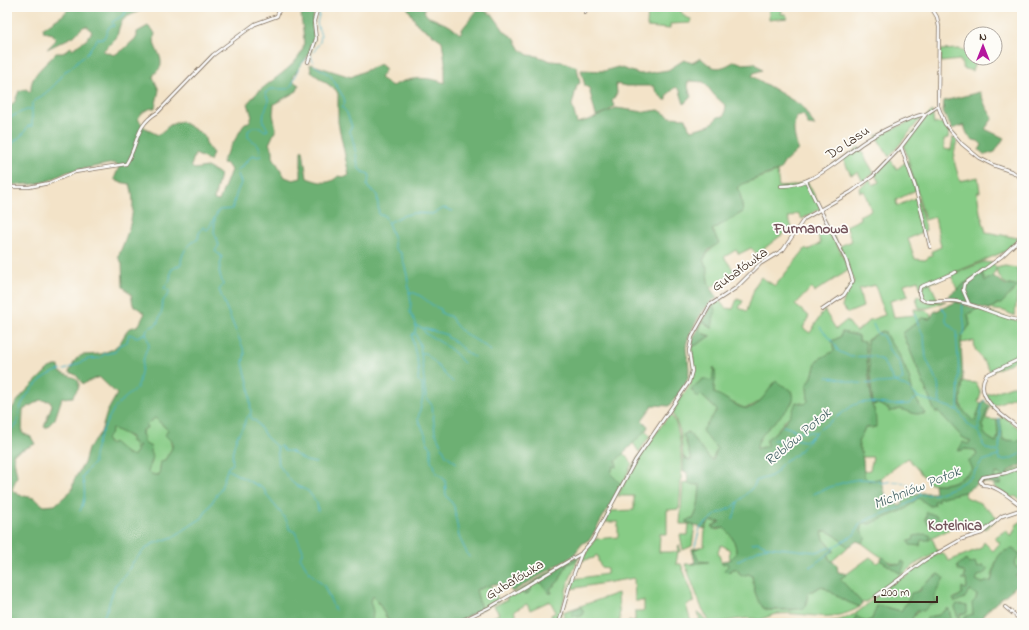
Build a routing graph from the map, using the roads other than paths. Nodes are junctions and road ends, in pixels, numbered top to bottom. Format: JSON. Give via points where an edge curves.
{"nodes":[{"id":1,"x":280,"y":7,"type":"edge"},
{"id":2,"x":318,"y":7,"type":"edge"},
{"id":3,"x":586,"y":7,"type":"edge"},
{"id":4,"x":931,"y":7,"type":"edge"},
{"id":5,"x":585,"y":13,"type":"dead end"},
{"id":6,"x":308,"y":62,"type":"dead end"},
{"id":7,"x":938,"y":106,"type":"junction"},
{"id":8,"x":926,"y":114,"type":"junction"},
{"id":9,"x":901,"y":147,"type":"junction"},
{"id":10,"x":1022,"y":179,"type":"edge"},
{"id":11,"x":806,"y":181,"type":"junction"},
{"id":12,"x":782,"y":186,"type":"dead end"},
{"id":13,"x":7,"y":187,"type":"edge"},
{"id":14,"x":820,"y":210,"type":"junction"},
{"id":15,"x":1022,"y":231,"type":"edge"},
{"id":16,"x":1022,"y":237,"type":"edge"},
{"id":17,"x":1018,"y":242,"type":"junction"},
{"id":18,"x":930,"y":247,"type":"dead end"},
{"id":19,"x":956,"y":272,"type":"dead end"},
{"id":20,"x":969,"y":304,"type":"junction"},
{"id":21,"x":822,"y":310,"type":"dead end"},
{"id":22,"x":1022,"y":321,"type":"edge"},
{"id":23,"x":1022,"y":358,"type":"edge"},
{"id":24,"x":1022,"y":430,"type":"edge"},
{"id":25,"x":1022,"y":467,"type":"edge"},
{"id":26,"x":582,"y":552,"type":"junction"},
{"id":27,"x":876,"y":596,"type":"dead end"},
{"id":28,"x":1005,"y":607,"type":"dead end"},
{"id":29,"x":1022,"y":621,"type":"edge"},
{"id":30,"x":457,"y":623,"type":"edge"},
{"id":31,"x":558,"y":623,"type":"edge"}],
"edges":[{"from":1,"to":13,"type":"street","via":[[277,16],[255,24],[212,55],[158,112],[148,119],[139,130],[126,164],[75,172],[49,183],[29,187]]},
{"from":2,"to":6,"type":"street","via":[[314,21],[316,39]]},
{"from":3,"to":5,"type":"street"},
{"from":4,"to":7,"type":"street","via":[[939,27]]},
{"from":7,"to":8,"type":"street","name":"Gubałówka"},
{"from":7,"to":10,"type":"street","via":[[947,127],[967,148],[982,160],[1013,172]]},
{"from":8,"to":9,"type":"street","name":"Gubałówka"},
{"from":8,"to":11,"type":"street","name":"Do Lasu","via":[[875,136]]},
{"from":9,"to":14,"type":"street","name":"Gubałówka","via":[[864,183]]},
{"from":9,"to":18,"type":"street","via":[[915,186]]},
{"from":11,"to":12,"type":"street","name":"Do Lasu","via":[[794,186]]},
{"from":11,"to":14,"type":"street"},
{"from":14,"to":21,"type":"street","via":[[846,260],[853,281],[844,295]]},
{"from":14,"to":26,"type":"street","name":"Gubałówka","via":[[804,219],[783,250],[760,264],[736,288],[710,305],[692,337],[689,351],[692,371],[690,382],[635,461],[592,541]]},
{"from":15,"to":17,"type":"street"},
{"from":16,"to":17,"type":"street"},
{"from":17,"to":20,"type":"street","via":[[1001,258],[964,284],[963,290]]},
{"from":19,"to":20,"type":"street","via":[[924,285],[919,290],[919,296],[924,301],[946,300]]},
{"from":20,"to":22,"type":"street"},
{"from":23,"to":24,"type":"street","via":[[986,375],[983,387],[988,403]]},
{"from":25,"to":27,"type":"street","via":[[983,477],[980,481],[983,485],[991,486],[1011,498],[1020,505],[1020,510],[1002,516],[982,533],[962,539],[925,560]]},
{"from":26,"to":30,"type":"street","name":"Gubałówka","via":[[492,606]]},
{"from":26,"to":31,"type":"street","name":"Gubałówka"},
{"from":28,"to":29,"type":"street"}]}
